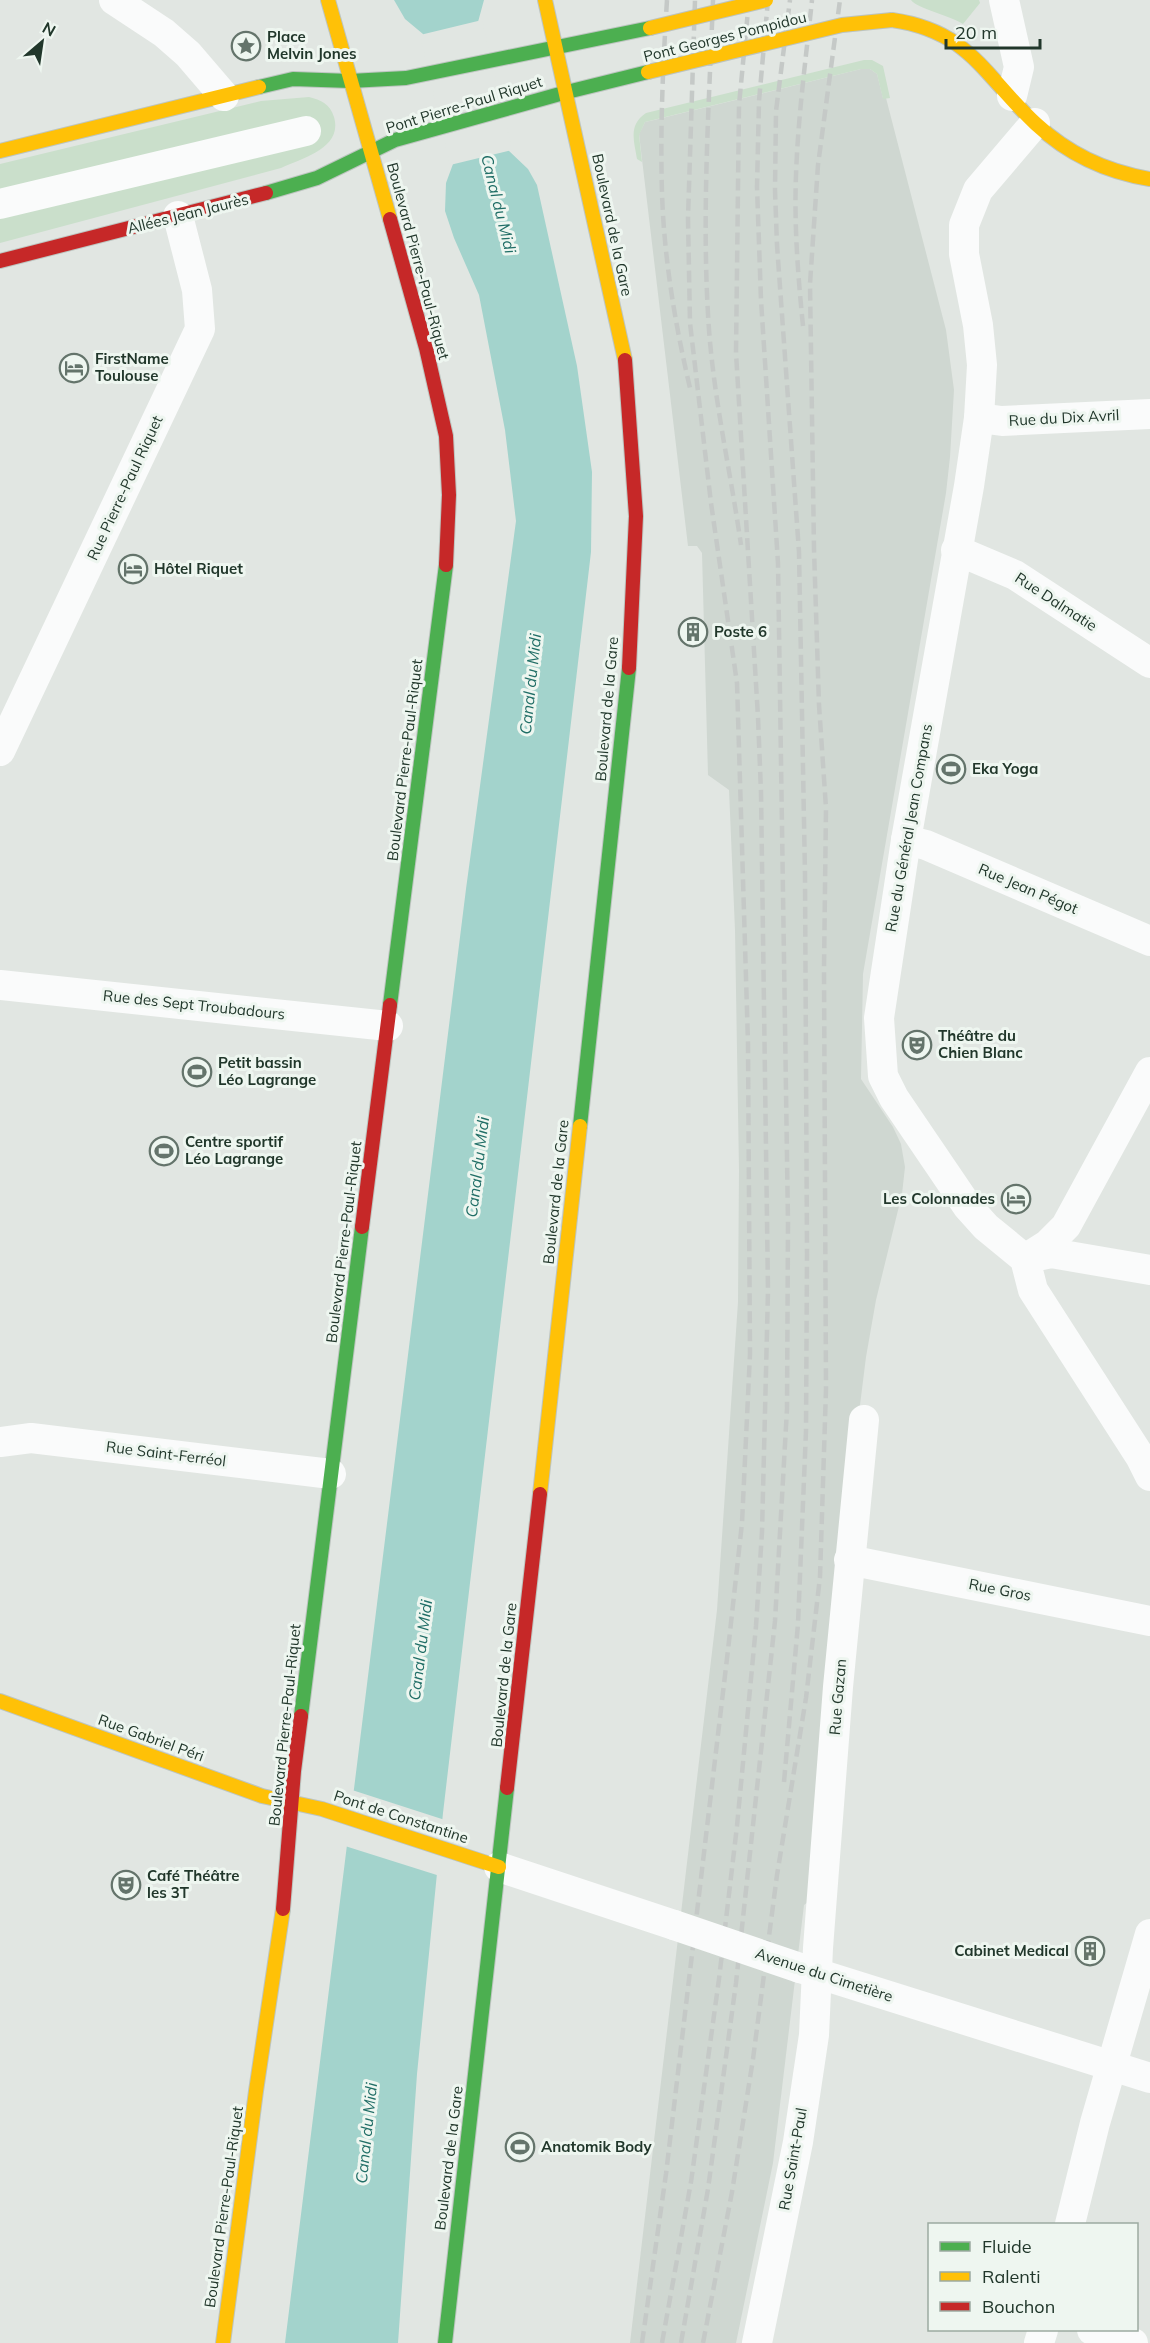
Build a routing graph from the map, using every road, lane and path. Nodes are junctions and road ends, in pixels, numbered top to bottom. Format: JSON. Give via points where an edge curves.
{"nodes":[{"id":1,"x":114,"y":0,"type":"edge"},
{"id":2,"x":328,"y":0,"type":"edge"},
{"id":3,"x":545,"y":0,"type":"edge"},
{"id":4,"x":766,"y":0,"type":"edge"},
{"id":5,"x":1004,"y":0,"type":"edge"},
{"id":6,"x":557,"y":48,"type":"junction"},
{"id":7,"x":350,"y":81,"type":"junction"},
{"id":8,"x":567,"y":92,"type":"junction"},
{"id":9,"x":224,"y":96,"type":"junction"},
{"id":10,"x":1012,"y":96,"type":"junction"},
{"id":11,"x":1035,"y":123,"type":"junction"},
{"id":12,"x":306,"y":131,"type":"dead end"},
{"id":13,"x":0,"y":151,"type":"edge"},
{"id":14,"x":371,"y":152,"type":"junction"},
{"id":15,"x":1150,"y":179,"type":"edge"},
{"id":16,"x":0,"y":204,"type":"edge"},
{"id":17,"x":178,"y":216,"type":"junction"},
{"id":18,"x":0,"y":261,"type":"edge"},
{"id":19,"x":1150,"y":414,"type":"edge"},
{"id":20,"x":979,"y":418,"type":"junction"},
{"id":21,"x":957,"y":550,"type":"junction"},
{"id":22,"x":1150,"y":663,"type":"edge"},
{"id":23,"x":0,"y":751,"type":"edge"},
{"id":24,"x":906,"y":840,"type":"junction"},
{"id":25,"x":1150,"y":941,"type":"edge"},
{"id":26,"x":0,"y":985,"type":"edge"},
{"id":27,"x":388,"y":1026,"type":"junction"},
{"id":28,"x":1150,"y":1072,"type":"edge"},
{"id":29,"x":1025,"y":1259,"type":"junction"},
{"id":30,"x":1150,"y":1270,"type":"edge"},
{"id":31,"x":864,"y":1420,"type":"dead end"},
{"id":32,"x":0,"y":1442,"type":"edge"},
{"id":33,"x":331,"y":1474,"type":"junction"},
{"id":34,"x":1150,"y":1476,"type":"edge"},
{"id":35,"x":849,"y":1560,"type":"junction"},
{"id":36,"x":1150,"y":1621,"type":"edge"},
{"id":37,"x":0,"y":1701,"type":"edge"},
{"id":38,"x":292,"y":1803,"type":"junction"},
{"id":39,"x":499,"y":1867,"type":"junction"},
{"id":40,"x":1150,"y":1934,"type":"edge"},
{"id":41,"x":809,"y":1971,"type":"junction"},
{"id":42,"x":1112,"y":2066,"type":"junction"},
{"id":43,"x":1150,"y":2078,"type":"edge"},
{"id":44,"x":1070,"y":2223,"type":"edge"},
{"id":45,"x":1095,"y":2331,"type":"edge"},
{"id":46,"x":223,"y":2343,"type":"edge"},
{"id":47,"x":445,"y":2343,"type":"edge"},
{"id":48,"x":757,"y":2343,"type":"edge"},
{"id":49,"x":1132,"y":2343,"type":"edge"}],
"edges":[{"from":1,"to":9,"type":"street","via":[[164,33]]},
{"from":2,"to":7,"type":"main road","name":"Boulevard Pierre-Paul-Riquet"},
{"from":3,"to":6,"type":"main road","name":"Boulevard de la Gare"},
{"from":4,"to":6,"type":"main road","name":"Pont Georges Pompidou","bridge":true},
{"from":5,"to":10,"type":"street","via":[[1019,67]]},
{"from":6,"to":7,"type":"main road","name":"Pont Pierre-Paul Riquet","via":[[406,78]]},
{"from":6,"to":8,"type":"main road","name":"Boulevard de la Gare"},
{"from":7,"to":9,"type":"main road","via":[[293,79]]},
{"from":7,"to":14,"type":"main road","name":"Boulevard Pierre-Paul-Riquet"},
{"from":8,"to":10,"type":"main road","name":"Pont Georges Pompidou","bridge":true,"via":[[842,25],[892,20],[929,27],[949,37]]},
{"from":8,"to":14,"type":"main road","name":"Pont Pierre-Paul Riquet","via":[[395,140]]},
{"from":8,"to":39,"type":"main road","name":"Boulevard de la Gare","via":[[627,371],[636,516],[631,653]]},
{"from":9,"to":13,"type":"main road"},
{"from":10,"to":11,"type":"main road","name":"Pont Georges Pompidou"},
{"from":11,"to":15,"type":"main road","name":"Pont Georges Pompidou","via":[[1089,160],[1136,178]]},
{"from":11,"to":20,"type":"street","name":"Rue du Général Jean Compans","via":[[978,190],[964,225],[964,254],[982,365]]},
{"from":12,"to":16,"type":"street"},
{"from":14,"to":17,"type":"main road","name":"Allées Jean Jaurès","via":[[317,178]]},
{"from":14,"to":27,"type":"main road","name":"Boulevard Pierre-Paul-Riquet","via":[[434,381],[446,436],[449,495],[447,553]]},
{"from":17,"to":18,"type":"main road","name":"Allées Jean Jaurès"},
{"from":17,"to":23,"type":"street","name":"Rue Pierre-Paul Riquet","via":[[197,290],[200,329]]},
{"from":19,"to":20,"type":"street","name":"Rue du Dix Avril","via":[[1002,421]]},
{"from":20,"to":21,"type":"street","name":"Rue du Général Jean Compans"},
{"from":21,"to":22,"type":"street","name":"Rue Dalmatie","via":[[1015,575]]},
{"from":21,"to":24,"type":"street","name":"Rue du Général Jean Compans"},
{"from":24,"to":25,"type":"street","name":"Rue Jean Pégot","via":[[926,844]]},
{"from":24,"to":29,"type":"street","name":"Rue du Général Jean Compans","via":[[879,1018],[883,1076],[968,1207]]},
{"from":26,"to":27,"type":"street","name":"Rue des Sept Troubadours"},
{"from":27,"to":33,"type":"main road","name":"Boulevard Pierre-Paul-Riquet"},
{"from":28,"to":29,"type":"street","via":[[1066,1226]]},
{"from":29,"to":30,"type":"street","via":[[1051,1253]]},
{"from":29,"to":34,"type":"street","via":[[1033,1290]]},
{"from":31,"to":35,"type":"street","name":"Rue Gazan"},
{"from":32,"to":33,"type":"street","name":"Rue Saint-Ferréol","via":[[31,1438]]},
{"from":33,"to":38,"type":"main road","name":"Boulevard Pierre-Paul-Riquet"},
{"from":35,"to":36,"type":"street","name":"Rue Gros"},
{"from":35,"to":41,"type":"street","name":"Rue Gazan"},
{"from":37,"to":38,"type":"main road","name":"Rue Gabriel Péri","via":[[262,1796]]},
{"from":38,"to":39,"type":"main road","name":"Pont de Constantine"},
{"from":38,"to":46,"type":"main road","name":"Boulevard Pierre-Paul-Riquet","via":[[283,1915]]},
{"from":39,"to":41,"type":"street","name":"Avenue du Cimetière","bridge":true},
{"from":39,"to":47,"type":"main road","name":"Boulevard de la Gare"},
{"from":40,"to":42,"type":"street"},
{"from":41,"to":42,"type":"street","name":"Avenue du Cimetière"},
{"from":41,"to":48,"type":"street","name":"Rue Saint-Paul","via":[[814,2035]]},
{"from":42,"to":43,"type":"street","name":"Avenue du Cimetière"},
{"from":42,"to":44,"type":"street"},
{"from":45,"to":49,"type":"street"}]}
